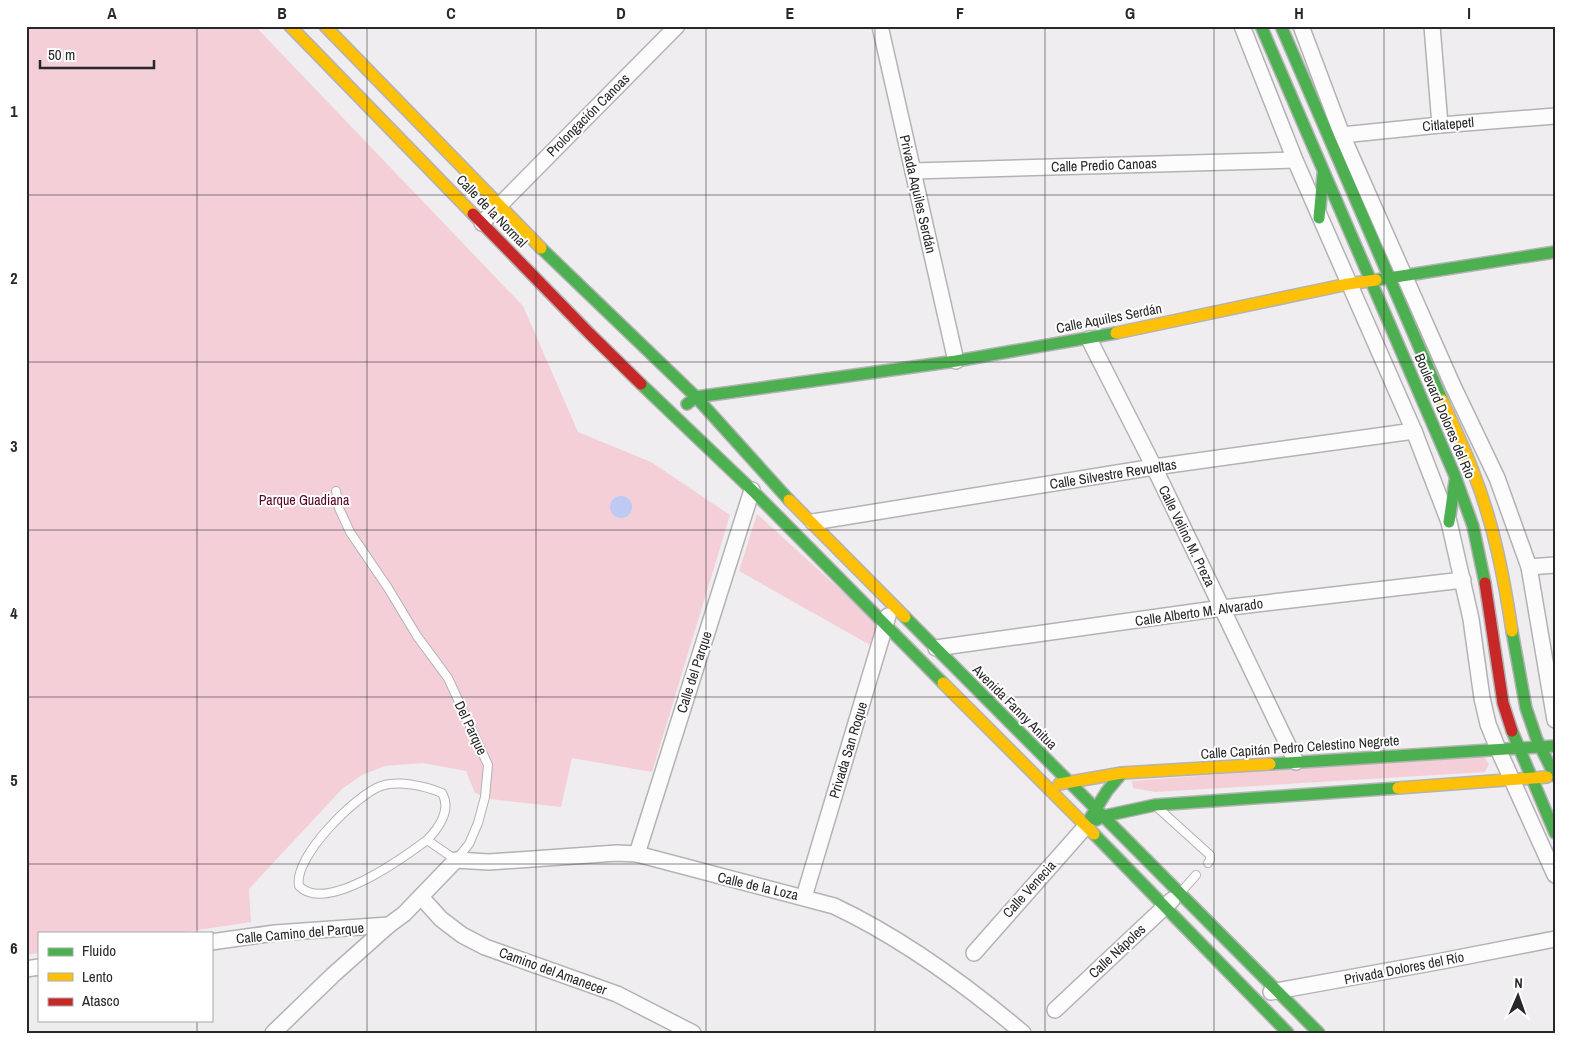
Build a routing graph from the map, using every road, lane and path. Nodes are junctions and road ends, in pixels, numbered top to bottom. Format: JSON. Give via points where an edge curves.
{"nodes":[{"id":1,"x":290,"y":26,"type":"edge"},
{"id":2,"x":325,"y":26,"type":"edge"},
{"id":3,"x":677,"y":26,"type":"edge"},
{"id":4,"x":880,"y":26,"type":"edge"},
{"id":5,"x":1242,"y":26,"type":"edge"},
{"id":6,"x":1261,"y":26,"type":"edge"},
{"id":7,"x":1281,"y":26,"type":"edge"},
{"id":8,"x":1301,"y":26,"type":"edge"},
{"id":9,"x":1432,"y":26,"type":"edge"},
{"id":10,"x":1555,"y":116,"type":"edge"},
{"id":11,"x":1440,"y":125,"type":"junction"},
{"id":12,"x":1342,"y":135,"type":"junction"},
{"id":13,"x":1295,"y":160,"type":"junction"},
{"id":14,"x":913,"y":170,"type":"junction"},
{"id":15,"x":1323,"y":173,"type":"junction"},
{"id":16,"x":500,"y":204,"type":"junction"},
{"id":17,"x":1319,"y":218,"type":"junction"},
{"id":18,"x":482,"y":222,"type":"junction"},
{"id":19,"x":1555,"y":252,"type":"edge"},
{"id":20,"x":1404,"y":274,"type":"junction"},
{"id":21,"x":1388,"y":276,"type":"junction"},
{"id":22,"x":1370,"y":280,"type":"junction"},
{"id":23,"x":1348,"y":284,"type":"junction"},
{"id":24,"x":1089,"y":339,"type":"junction"},
{"id":25,"x":956,"y":361,"type":"junction"},
{"id":26,"x":696,"y":397,"type":"junction"},
{"id":27,"x":674,"y":416,"type":"junction"},
{"id":28,"x":1414,"y":431,"type":"junction"},
{"id":29,"x":1154,"y":467,"type":"junction"},
{"id":30,"x":1456,"y":476,"type":"junction"},
{"id":31,"x":752,"y":490,"type":"junction"},
{"id":32,"x":336,"y":491,"type":"dead end"},
{"id":33,"x":783,"y":494,"type":"junction"},
{"id":34,"x":813,"y":522,"type":"junction"},
{"id":35,"x":1449,"y":522,"type":"junction"},
{"id":36,"x":1555,"y":565,"type":"edge"},
{"id":37,"x":1529,"y":566,"type":"junction"},
{"id":38,"x":1463,"y":580,"type":"junction"},
{"id":39,"x":892,"y":602,"type":"junction"},
{"id":40,"x":1222,"y":608,"type":"junction"},
{"id":41,"x":885,"y":623,"type":"junction"},
{"id":42,"x":936,"y":648,"type":"junction"},
{"id":43,"x":1555,"y":720,"type":"edge"},
{"id":44,"x":1555,"y":746,"type":"edge"},
{"id":45,"x":1518,"y":748,"type":"junction"},
{"id":46,"x":1540,"y":748,"type":"junction"},
{"id":47,"x":1498,"y":750,"type":"junction"},
{"id":48,"x":1296,"y":762,"type":"junction"},
{"id":49,"x":1555,"y":776,"type":"edge"},
{"id":50,"x":1532,"y":779,"type":"junction"},
{"id":51,"x":1120,"y":780,"type":"junction"},
{"id":52,"x":1513,"y":780,"type":"junction"},
{"id":53,"x":1068,"y":781,"type":"junction"},
{"id":54,"x":1049,"y":787,"type":"junction"},
{"id":55,"x":1133,"y":798,"type":"dead end"},
{"id":56,"x":1155,"y":805,"type":"junction"},
{"id":57,"x":1096,"y":808,"type":"junction"},
{"id":58,"x":1104,"y":816,"type":"junction"},
{"id":59,"x":1086,"y":826,"type":"junction"},
{"id":60,"x":1555,"y":833,"type":"edge"},
{"id":61,"x":427,"y":840,"type":"junction"},
{"id":62,"x":637,"y":854,"type":"junction"},
{"id":63,"x":456,"y":860,"type":"junction"},
{"id":64,"x":1208,"y":863,"type":"dead end"},
{"id":65,"x":1196,"y":875,"type":"dead end"},
{"id":66,"x":1555,"y":875,"type":"edge"},
{"id":67,"x":1181,"y":892,"type":"junction"},
{"id":68,"x":421,"y":897,"type":"junction"},
{"id":69,"x":804,"y":897,"type":"junction"},
{"id":70,"x":1165,"y":906,"type":"junction"},
{"id":71,"x":389,"y":925,"type":"junction"},
{"id":72,"x":1555,"y":938,"type":"edge"},
{"id":73,"x":212,"y":942,"type":"edge"},
{"id":74,"x":974,"y":952,"type":"dead end"},
{"id":75,"x":1278,"y":991,"type":"junction"},
{"id":76,"x":1253,"y":996,"type":"junction"},
{"id":77,"x":1055,"y":1010,"type":"dead end"},
{"id":78,"x":1298,"y":1012,"type":"junction"},
{"id":79,"x":1281,"y":1030,"type":"edge"},
{"id":80,"x":273,"y":1033,"type":"edge"},
{"id":81,"x":693,"y":1033,"type":"edge"},
{"id":82,"x":1023,"y":1033,"type":"edge"},
{"id":83,"x":1319,"y":1033,"type":"edge"}],
"edges":[{"from":1,"to":18,"type":"main road","name":"Calle de la Normal"},
{"from":2,"to":16,"type":"main road","name":"Calle de la Normal"},
{"from":3,"to":16,"type":"street","name":"Prolongación Canoas"},
{"from":4,"to":14,"type":"street","name":"Privada Aquiles Serdán"},
{"from":5,"to":13,"type":"street"},
{"from":6,"to":15,"type":"main road","name":"Boulevard Dolores del Río"},
{"from":7,"to":21,"type":"main road","name":"Boulevard Dolores del Río"},
{"from":8,"to":12,"type":"street"},
{"from":9,"to":11,"type":"street"},
{"from":10,"to":11,"type":"street","name":"Citlatepetl"},
{"from":11,"to":12,"type":"street","name":"Citlatepetl"},
{"from":12,"to":20,"type":"street"},
{"from":13,"to":14,"type":"street","name":"Calle Predio Canoas"},
{"from":13,"to":17,"type":"street"},
{"from":14,"to":25,"type":"street","name":"Privada Aquiles Serdán"},
{"from":15,"to":17,"type":"main road"},
{"from":15,"to":22,"type":"main road","name":"Boulevard Dolores del Río"},
{"from":16,"to":18,"type":"street","name":"Prolongación Canoas"},
{"from":16,"to":26,"type":"main road","name":"Calle de la Normal","via":[[569,276]]},
{"from":17,"to":23,"type":"street"},
{"from":18,"to":27,"type":"main road","name":"Calle de la Normal"},
{"from":19,"to":20,"type":"main road","name":"Calle Aquiles Serdán"},
{"from":20,"to":21,"type":"main road","name":"Calle Aquiles Serdán"},
{"from":20,"to":37,"type":"street","via":[[1497,478]]},
{"from":21,"to":22,"type":"main road","name":"Calle Aquiles Serdán"},
{"from":21,"to":46,"type":"main road","name":"Boulevard Dolores del Río","via":[[1474,474],[1492,526],[1526,706]]},
{"from":22,"to":23,"type":"main road","name":"Calle Aquiles Serdán"},
{"from":22,"to":30,"type":"main road","name":"Boulevard Dolores del Río"},
{"from":23,"to":24,"type":"main road","name":"Calle Aquiles Serdán"},
{"from":23,"to":28,"type":"street"},
{"from":24,"to":25,"type":"main road","name":"Calle Aquiles Serdán"},
{"from":24,"to":29,"type":"street","name":"Calle Velino M. Preza"},
{"from":25,"to":26,"type":"main road","name":"Calle Aquiles Serdán"},
{"from":26,"to":27,"type":"main road"},
{"from":26,"to":33,"type":"main road","name":"Avenida Fanny Anitua"},
{"from":27,"to":31,"type":"main road"},
{"from":28,"to":29,"type":"street","name":"Calle Silvestre Revueltas"},
{"from":28,"to":35,"type":"street"},
{"from":29,"to":34,"type":"street","name":"Calle Silvestre Revueltas"},
{"from":29,"to":40,"type":"street","name":"Calle Velino M. Preza"},
{"from":30,"to":35,"type":"main road"},
{"from":30,"to":45,"type":"main road","name":"Boulevard Dolores del Río","via":[[1477,542],[1503,703]]},
{"from":31,"to":33,"type":"main road","via":[[768,487]]},
{"from":31,"to":41,"type":"main road"},
{"from":31,"to":62,"type":"street","name":"Calle del Parque"},
{"from":32,"to":63,"type":"lane","name":"Del Parque","via":[[350,532],[448,678],[488,765],[478,823],[469,844]]},
{"from":33,"to":34,"type":"main road","name":"Avenida Fanny Anitua"},
{"from":34,"to":39,"type":"main road","name":"Avenida Fanny Anitua"},
{"from":35,"to":38,"type":"street"},
{"from":36,"to":37,"type":"street"},
{"from":37,"to":43,"type":"street"},
{"from":38,"to":40,"type":"street","name":"Calle Alberto M. Alvarado"},
{"from":38,"to":47,"type":"street","via":[[1482,698]]},
{"from":39,"to":41,"type":"street","name":"Privada San Roque"},
{"from":39,"to":42,"type":"main road","name":"Avenida Fanny Anitua"},
{"from":40,"to":42,"type":"street","name":"Calle Alberto M. Alvarado"},
{"from":40,"to":48,"type":"street","name":"Calle Velino M. Preza"},
{"from":41,"to":54,"type":"main road"},
{"from":41,"to":69,"type":"street","name":"Privada San Roque"},
{"from":42,"to":53,"type":"main road","name":"Avenida Fanny Anitua"},
{"from":44,"to":46,"type":"main road","name":"Calle Capitán Pedro Celestino Negrete"},
{"from":45,"to":46,"type":"main road","name":"Calle Capitán Pedro Celestino Negrete"},
{"from":45,"to":47,"type":"main road","name":"Calle Capitán Pedro Celestino Negrete"},
{"from":45,"to":50,"type":"main road","name":"Boulevard Dolores del Río"},
{"from":46,"to":49,"type":"main road","name":"Boulevard Dolores del Río"},
{"from":47,"to":48,"type":"main road","name":"Calle Capitán Pedro Celestino Negrete"},
{"from":47,"to":52,"type":"street"},
{"from":48,"to":51,"type":"main road","name":"Calle Capitán Pedro Celestino Negrete"},
{"from":49,"to":50,"type":"main road"},
{"from":50,"to":52,"type":"main road"},
{"from":50,"to":60,"type":"main road","name":"Boulevard Dolores del Río"},
{"from":51,"to":53,"type":"main road","name":"Calle Capitán Pedro Celestino Negrete"},
{"from":51,"to":57,"type":"main road"},
{"from":52,"to":56,"type":"main road"},
{"from":52,"to":66,"type":"street"},
{"from":53,"to":54,"type":"main road","name":"Calle Capitán Pedro Celestino Negrete"},
{"from":53,"to":57,"type":"main road","name":"Avenida Fanny Anitua"},
{"from":54,"to":59,"type":"main road"},
{"from":55,"to":56,"type":"main road"},
{"from":56,"to":58,"type":"main road"},
{"from":56,"to":64,"type":"lane","via":[[1210,855]]},
{"from":57,"to":58,"type":"main road","name":"Avenida Fanny Anitua"},
{"from":57,"to":59,"type":"main road"},
{"from":58,"to":59,"type":"main road"},
{"from":58,"to":67,"type":"main road","name":"Avenida Fanny Anitua"},
{"from":59,"to":70,"type":"main road"},
{"from":59,"to":74,"type":"street","name":"Calle Venecia"},
{"from":61,"to":61,"type":"lane","via":[[394,864],[357,884],[316,893],[299,886],[299,872],[314,844],[365,794],[382,786],[401,784],[442,793],[446,804],[442,821]]},
{"from":61,"to":63,"type":"lane"},
{"from":62,"to":63,"type":"street","name":"Calle de la Loza","via":[[489,862]]},
{"from":62,"to":69,"type":"street","name":"Calle de la Loza"},
{"from":63,"to":68,"type":"street"},
{"from":65,"to":67,"type":"lane"},
{"from":67,"to":70,"type":"street","name":"Calle Nápoles"},
{"from":67,"to":75,"type":"main road","name":"Avenida Fanny Anitua"},
{"from":68,"to":71,"type":"street"},
{"from":68,"to":81,"type":"street","name":"Camino del Amanecer","via":[[450,928],[485,947],[617,994]]},
{"from":69,"to":82,"type":"street","name":"Calle de la Loza","via":[[860,918],[912,950],[985,1001]]},
{"from":70,"to":76,"type":"main road"},
{"from":70,"to":77,"type":"street","name":"Calle Nápoles"},
{"from":71,"to":73,"type":"street","name":"Calle Camino del Parque","via":[[275,933]]},
{"from":71,"to":80,"type":"street"},
{"from":72,"to":75,"type":"street","name":"Privada Dolores del Río"},
{"from":75,"to":76,"type":"street","name":"Privada Dolores del Río"},
{"from":75,"to":78,"type":"main road","name":"Avenida Fanny Anitua"},
{"from":76,"to":79,"type":"main road"},
{"from":78,"to":79,"type":"street"},
{"from":78,"to":83,"type":"main road","name":"Avenida Fanny Anitua"}]}
